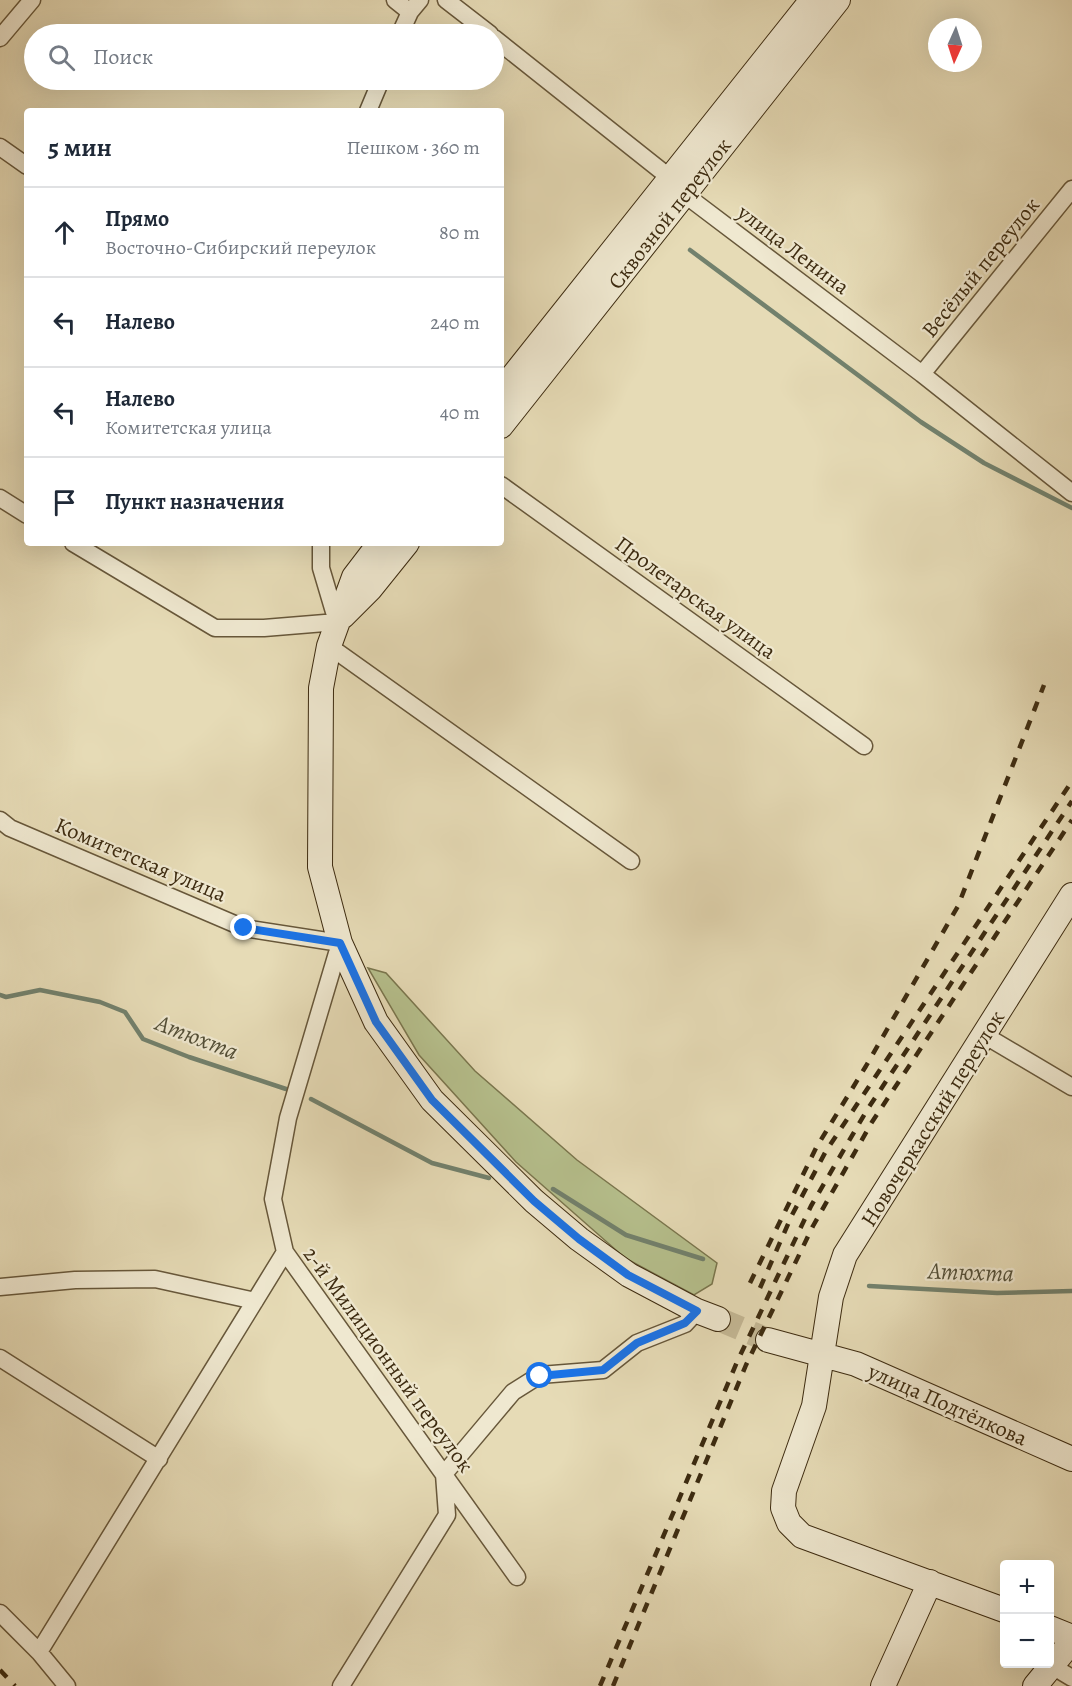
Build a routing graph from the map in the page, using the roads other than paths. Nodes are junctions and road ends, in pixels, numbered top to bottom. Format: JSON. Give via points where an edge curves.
{"nodes":[{"id":1,"x":32,"y":0,"type":"edge"},
{"id":2,"x":395,"y":0,"type":"edge"},
{"id":3,"x":446,"y":0,"type":"edge"},
{"id":4,"x":812,"y":0,"type":"edge"},
{"id":5,"x":838,"y":0,"type":"edge"},
{"id":6,"x":415,"y":6,"type":"edge"},
{"id":7,"x":405,"y":24,"type":"edge"},
{"id":8,"x":477,"y":24,"type":"edge"},
{"id":9,"x":0,"y":38,"type":"edge"},
{"id":10,"x":504,"y":46,"type":"edge"},
{"id":11,"x":377,"y":90,"type":"edge"},
{"id":12,"x":369,"y":108,"type":"edge"},
{"id":13,"x":0,"y":147,"type":"edge"},
{"id":14,"x":24,"y":164,"type":"edge"},
{"id":15,"x":677,"y":186,"type":"junction"},
{"id":16,"x":1072,"y":189,"type":"edge"},
{"id":17,"x":922,"y":374,"type":"junction"},
{"id":18,"x":504,"y":388,"type":"edge"},
{"id":19,"x":504,"y":422,"type":"edge"},
{"id":20,"x":504,"y":487,"type":"edge"},
{"id":21,"x":1072,"y":493,"type":"edge"},
{"id":22,"x":0,"y":498,"type":"edge"},
{"id":23,"x":24,"y":512,"type":"edge"},
{"id":24,"x":79,"y":546,"type":"edge"},
{"id":25,"x":321,"y":546,"type":"edge"},
{"id":26,"x":378,"y":546,"type":"edge"},
{"id":27,"x":405,"y":546,"type":"edge"},
{"id":28,"x":337,"y":622,"type":"junction"},
{"id":29,"x":329,"y":646,"type":"junction"},
{"id":30,"x":864,"y":746,"type":"dead end"},
{"id":31,"x":0,"y":820,"type":"edge"},
{"id":32,"x":631,"y":861,"type":"dead end"},
{"id":33,"x":1072,"y":894,"type":"edge"},
{"id":34,"x":340,"y":943,"type":"junction"},
{"id":35,"x":984,"y":1035,"type":"junction"},
{"id":36,"x":1072,"y":1087,"type":"edge"},
{"id":37,"x":285,"y":1252,"type":"junction"},
{"id":38,"x":0,"y":1287,"type":"edge"},
{"id":39,"x":255,"y":1301,"type":"junction"},
{"id":40,"x":707,"y":1315,"type":"joint"},
{"id":41,"x":768,"y":1340,"type":"tunnel mouth"},
{"id":42,"x":822,"y":1354,"type":"junction"},
{"id":43,"x":0,"y":1358,"type":"edge"},
{"id":44,"x":159,"y":1459,"type":"junction"},
{"id":45,"x":1072,"y":1459,"type":"edge"},
{"id":46,"x":444,"y":1474,"type":"junction"},
{"id":47,"x":517,"y":1577,"type":"dead end"},
{"id":48,"x":930,"y":1582,"type":"junction"},
{"id":49,"x":1000,"y":1608,"type":"edge"},
{"id":50,"x":0,"y":1613,"type":"edge"},
{"id":51,"x":1054,"y":1630,"type":"edge"},
{"id":52,"x":1072,"y":1639,"type":"edge"},
{"id":53,"x":39,"y":1652,"type":"junction"},
{"id":54,"x":1062,"y":1672,"type":"edge"},
{"id":55,"x":67,"y":1686,"type":"edge"},
{"id":56,"x":341,"y":1686,"type":"edge"},
{"id":57,"x":884,"y":1686,"type":"edge"},
{"id":58,"x":1035,"y":1686,"type":"edge"}],
"edges":[{"from":1,"to":9,"type":"street"},
{"from":2,"to":6,"type":"street"},
{"from":3,"to":8,"type":"street"},
{"from":4,"to":15,"type":"street","name":"Сквозной переулок"},
{"from":5,"to":15,"type":"street","name":"Сквозной переулок"},
{"from":6,"to":7,"type":"street"},
{"from":10,"to":15,"type":"street","name":"улица Ленина"},
{"from":11,"to":12,"type":"street"},
{"from":13,"to":14,"type":"street"},
{"from":15,"to":17,"type":"street","name":"улица Ленина"},
{"from":15,"to":18,"type":"street","name":"Сквозной переулок"},
{"from":15,"to":19,"type":"street","name":"Сквозной переулок"},
{"from":16,"to":17,"type":"street","name":"Весёлый переулок"},
{"from":17,"to":21,"type":"street","name":"улица Ленина"},
{"from":20,"to":30,"type":"street","name":"Пролетарская улица"},
{"from":22,"to":23,"type":"street"},
{"from":24,"to":28,"type":"street","via":[[215,628]]},
{"from":25,"to":28,"type":"street","via":[[321,568]]},
{"from":26,"to":28,"type":"street","via":[[354,577]]},
{"from":27,"to":28,"type":"street"},
{"from":28,"to":29,"type":"street"},
{"from":29,"to":32,"type":"street"},
{"from":29,"to":34,"type":"street","via":[[321,688],[320,867]]},
{"from":31,"to":34,"type":"street","name":"Комитетская улица","via":[[10,828],[244,928]]},
{"from":33,"to":35,"type":"street","name":"Новочеркасский переулок"},
{"from":34,"to":37,"type":"street","name":"2-й Милиционный переулок","via":[[288,1118],[273,1199]]},
{"from":34,"to":40,"type":"street","via":[[376,1022],[432,1100],[534,1201],[579,1239],[628,1275]]},
{"from":35,"to":36,"type":"street"},
{"from":35,"to":42,"type":"street","name":"Новочеркасский переулок","via":[[845,1255],[831,1297]]},
{"from":37,"to":39,"type":"street"},
{"from":37,"to":46,"type":"street","name":"2-й Милиционный переулок"},
{"from":38,"to":39,"type":"street","via":[[75,1280],[155,1279]]},
{"from":39,"to":44,"type":"street"},
{"from":40,"to":46,"type":"street","via":[[637,1343],[603,1370],[540,1376],[513,1392]]},
{"from":41,"to":42,"type":"street","name":"улица Подтёлкова"},
{"from":42,"to":45,"type":"street","name":"улица Подтёлкова","via":[[856,1364]]},
{"from":42,"to":48,"type":"street","name":"Новочеркасский переулок","via":[[814,1406],[784,1491],[783,1508],[789,1523],[802,1536]]},
{"from":43,"to":44,"type":"street"},
{"from":44,"to":53,"type":"street"},
{"from":46,"to":47,"type":"street","name":"2-й Милиционный переулок"},
{"from":46,"to":56,"type":"street","via":[[447,1515]]},
{"from":48,"to":49,"type":"street"},
{"from":48,"to":57,"type":"street"},
{"from":50,"to":53,"type":"street"},
{"from":51,"to":52,"type":"street"},
{"from":52,"to":54,"type":"street"},
{"from":53,"to":55,"type":"street"},
{"from":54,"to":58,"type":"street"}]}
